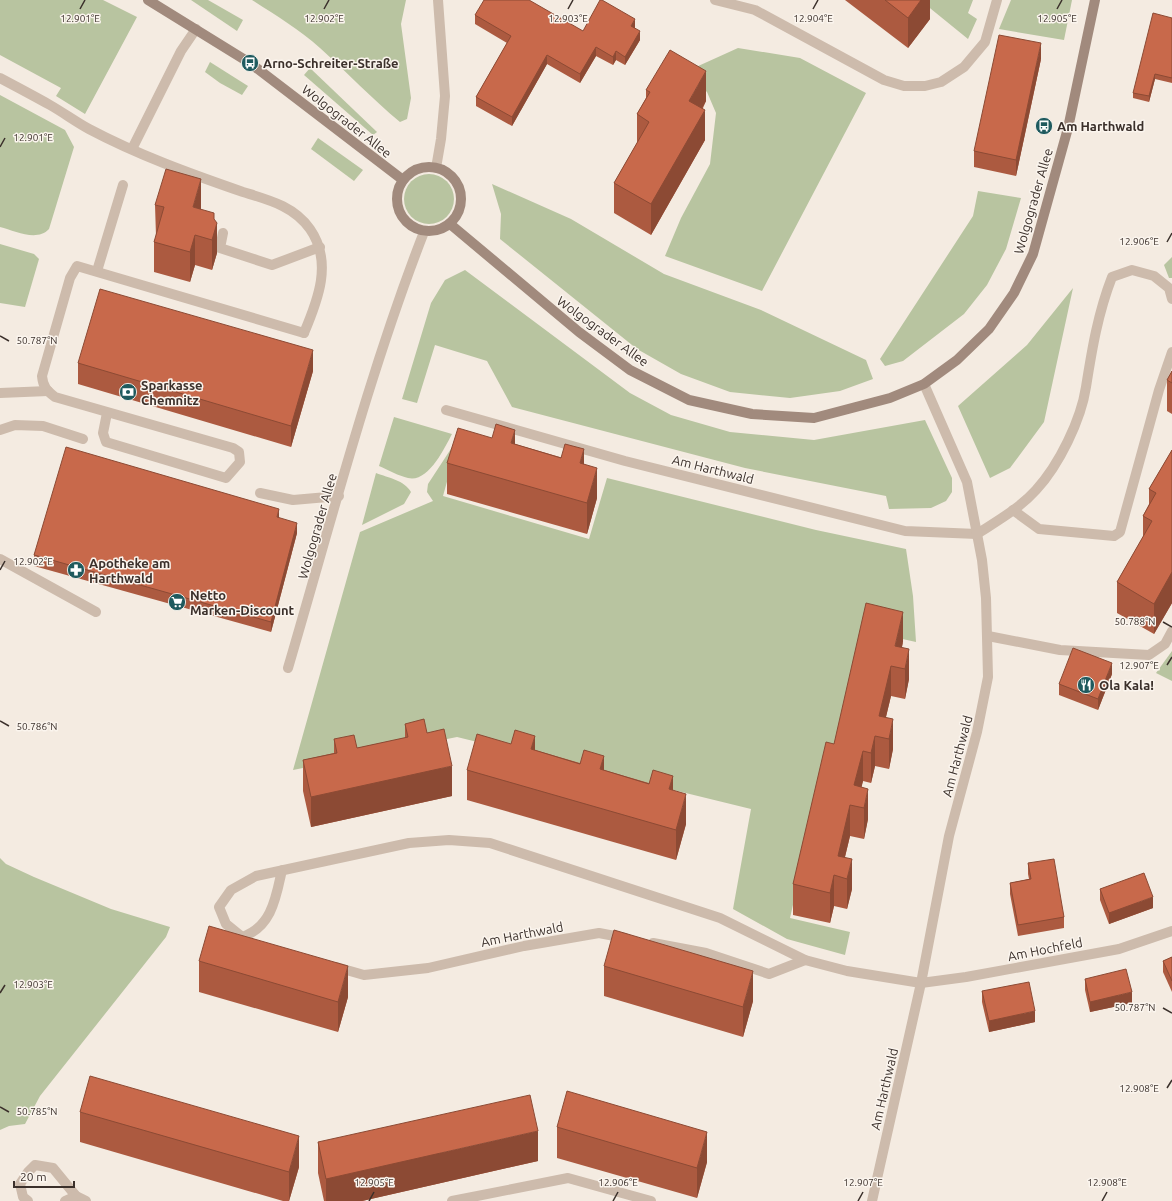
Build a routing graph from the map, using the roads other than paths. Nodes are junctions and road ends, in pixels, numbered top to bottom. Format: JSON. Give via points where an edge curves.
{"nodes":[{"id":1,"x":148,"y":0,"type":"edge"},
{"id":2,"x":438,"y":0,"type":"edge"},
{"id":3,"x":715,"y":0,"type":"edge"},
{"id":4,"x":997,"y":0,"type":"edge"},
{"id":5,"x":1095,"y":0,"type":"edge"},
{"id":6,"x":196,"y":28,"type":"junction"},
{"id":7,"x":0,"y":78,"type":"edge"},
{"id":8,"x":132,"y":149,"type":"junction"},
{"id":9,"x":436,"y":168,"type":"junction"},
{"id":10,"x":403,"y":180,"type":"junction"},
{"id":11,"x":123,"y":185,"type":"dead end"},
{"id":12,"x":450,"y":224,"type":"junction"},
{"id":13,"x":424,"y":232,"type":"junction"},
{"id":14,"x":224,"y":233,"type":"dead end"},
{"id":15,"x":320,"y":247,"type":"junction"},
{"id":16,"x":97,"y":271,"type":"junction"},
{"id":17,"x":1172,"y":299,"type":"edge"},
{"id":18,"x":1172,"y":352,"type":"edge"},
{"id":19,"x":924,"y":384,"type":"junction"},
{"id":20,"x":48,"y":391,"type":"junction"},
{"id":21,"x":0,"y":393,"type":"edge"},
{"id":22,"x":446,"y":410,"type":"dead end"},
{"id":23,"x":107,"y":413,"type":"junction"},
{"id":24,"x":0,"y":430,"type":"edge"},
{"id":25,"x":83,"y":439,"type":"dead end"},
{"id":26,"x":260,"y":493,"type":"dead end"},
{"id":27,"x":339,"y":496,"type":"junction"},
{"id":28,"x":1013,"y":510,"type":"junction"},
{"id":29,"x":977,"y":534,"type":"junction"},
{"id":30,"x":0,"y":559,"type":"edge"},
{"id":31,"x":96,"y":612,"type":"dead end"},
{"id":32,"x":1172,"y":631,"type":"edge"},
{"id":33,"x":988,"y":636,"type":"junction"},
{"id":34,"x":288,"y":668,"type":"dead end"},
{"id":35,"x":282,"y":870,"type":"junction"},
{"id":36,"x":1172,"y":931,"type":"edge"},
{"id":37,"x":242,"y":937,"type":"junction"},
{"id":38,"x":251,"y":944,"type":"edge"},
{"id":39,"x":805,"y":960,"type":"junction"},
{"id":40,"x":326,"y":964,"type":"edge"},
{"id":41,"x":921,"y":982,"type":"junction"},
{"id":42,"x":76,"y":1196,"type":"junction"},
{"id":43,"x":28,"y":1201,"type":"edge"},
{"id":44,"x":65,"y":1201,"type":"edge"},
{"id":45,"x":86,"y":1201,"type":"edge"},
{"id":46,"x":452,"y":1201,"type":"edge"},
{"id":47,"x":651,"y":1201,"type":"edge"},
{"id":48,"x":872,"y":1201,"type":"edge"}],
"edges":[{"from":1,"to":6,"type":"main road","name":"Wolgograder Allee"},
{"from":2,"to":9,"type":"street","via":[[445,96]]},
{"from":3,"to":4,"type":"street","via":[[755,10],[884,80],[904,86],[925,86],[941,82],[964,67],[985,42]]},
{"from":5,"to":19,"type":"main road","name":"Wolgograder Allee","via":[[1068,128],[1033,254],[1014,293],[989,329],[957,360]]},
{"from":6,"to":8,"type":"street","via":[[181,51]]},
{"from":6,"to":10,"type":"main road","name":"Wolgograder Allee","via":[[250,63]]},
{"from":7,"to":8,"type":"street","via":[[88,129]]},
{"from":8,"to":15,"type":"street","via":[[187,173],[288,208],[311,230]]},
{"from":9,"to":10,"type":"main road","via":[[420,168],[408,174]]},
{"from":9,"to":12,"type":"main road","via":[[448,173],[457,183],[461,197],[459,211]]},
{"from":10,"to":13,"type":"main road","via":[[398,190],[397,205],[402,218],[413,228]]},
{"from":11,"to":16,"type":"street"},
{"from":12,"to":13,"type":"main road","via":[[440,230]]},
{"from":12,"to":19,"type":"main road","name":"Wolgograder Allee","via":[[535,296],[630,370],[689,400],[752,414],[814,418],[890,398]]},
{"from":13,"to":27,"type":"street","name":"Wolgograder Allee","via":[[371,386]]},
{"from":14,"to":15,"type":"street","via":[[220,248],[272,265]]},
{"from":15,"to":16,"type":"street","via":[[323,272],[320,291],[304,333]]},
{"from":16,"to":20,"type":"street","via":[[77,266],[70,278],[42,376]]},
{"from":17,"to":28,"type":"street","via":[[1169,288],[1154,276],[1132,270],[1112,277],[1093,344],[1079,415],[1065,446],[1036,490]]},
{"from":18,"to":28,"type":"street","via":[[1120,532],[1114,536],[1039,528]]},
{"from":19,"to":29,"type":"street","name":"Am Harthwald","via":[[967,482]]},
{"from":20,"to":21,"type":"street"},
{"from":20,"to":23,"type":"street","via":[[55,397]]},
{"from":22,"to":29,"type":"street","name":"Am Harthwald","via":[[633,463],[905,531]]},
{"from":23,"to":23,"type":"street","via":[[233,448],[239,452],[240,462],[226,478],[106,442],[103,433]]},
{"from":24,"to":25,"type":"street","via":[[15,425],[43,426]]},
{"from":26,"to":27,"type":"street","via":[[293,500]]},
{"from":27,"to":34,"type":"street","name":"Wolgograder Allee"},
{"from":28,"to":29,"type":"street"},
{"from":29,"to":33,"type":"street","name":"Am Harthwald"},
{"from":30,"to":31,"type":"street"},
{"from":32,"to":33,"type":"street","via":[[1165,644],[1149,655],[1060,650]]},
{"from":33,"to":41,"type":"street","name":"Am Harthwald","via":[[988,678],[982,711],[949,836]]},
{"from":35,"to":37,"type":"street","via":[[270,914],[252,934]]},
{"from":35,"to":37,"type":"street","via":[[256,876],[237,886],[219,907],[226,924]]},
{"from":35,"to":39,"type":"street","via":[[409,843],[449,840],[490,843],[720,918]]},
{"from":36,"to":41,"type":"street","name":"Am Hochfeld","via":[[1119,949],[966,977]]},
{"from":37,"to":38,"type":"street"},
{"from":39,"to":40,"type":"street","name":"Am Harthwald","via":[[769,974],[706,953],[599,933],[524,946],[428,968],[364,975]]},
{"from":39,"to":41,"type":"street","via":[[847,971]]},
{"from":41,"to":48,"type":"street","name":"Am Harthwald"},
{"from":42,"to":43,"type":"street","via":[[53,1168],[35,1165],[20,1184],[23,1197]]},
{"from":42,"to":44,"type":"street"},
{"from":42,"to":45,"type":"street"},
{"from":46,"to":47,"type":"street","via":[[568,1178]]}]}
